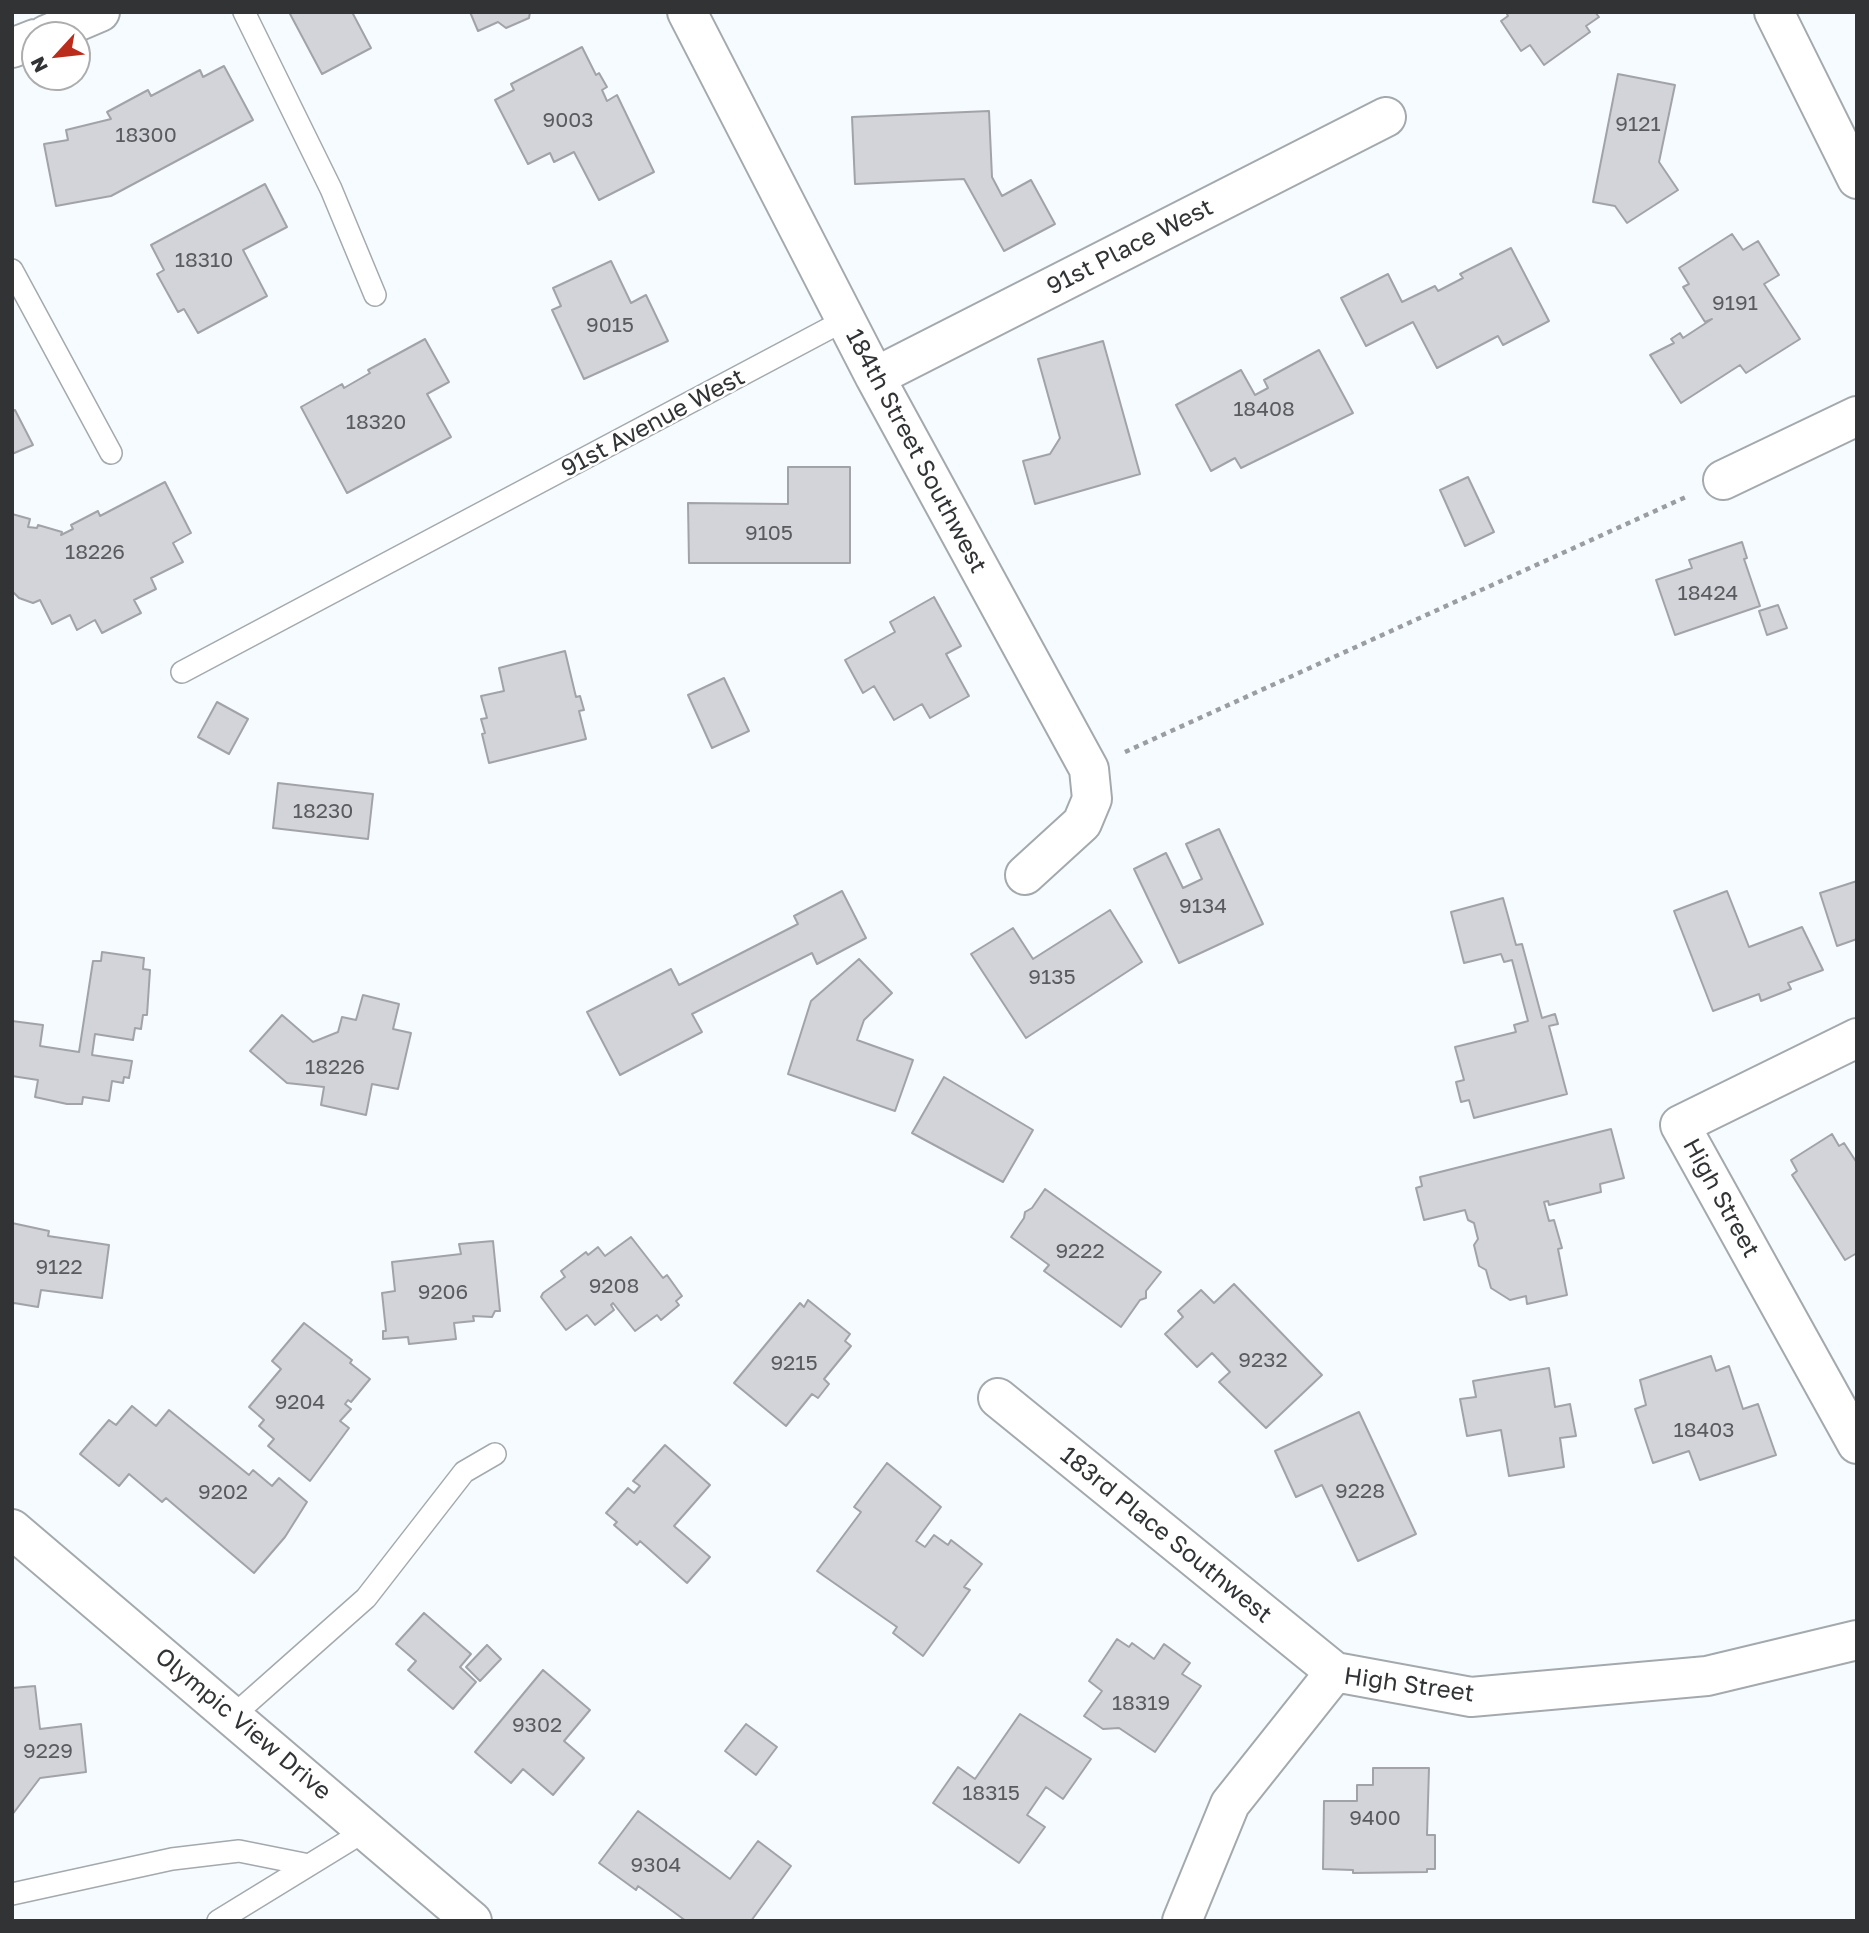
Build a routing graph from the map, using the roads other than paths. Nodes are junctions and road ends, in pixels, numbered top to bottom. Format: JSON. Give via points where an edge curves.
{"nodes":[{"id":1,"x":100,"y":12,"type":"edge"},
{"id":2,"x":244,"y":12,"type":"edge"},
{"id":3,"x":687,"y":12,"type":"edge"},
{"id":4,"x":1774,"y":12,"type":"edge"},
{"id":5,"x":79,"y":21,"type":"edge"},
{"id":6,"x":1386,"y":117,"type":"dead end"},
{"id":7,"x":1857,"y":179,"type":"edge"},
{"id":8,"x":12,"y":270,"type":"edge"},
{"id":9,"x":375,"y":295,"type":"dead end"},
{"id":10,"x":845,"y":320,"type":"junction"},
{"id":11,"x":875,"y":377,"type":"junction"},
{"id":12,"x":1857,"y":416,"type":"edge"},
{"id":13,"x":111,"y":453,"type":"dead end"},
{"id":14,"x":1723,"y":480,"type":"road end"},
{"id":15,"x":182,"y":672,"type":"dead end"},
{"id":16,"x":1026,"y":875,"type":"dead end"},
{"id":17,"x":1857,"y":1038,"type":"edge"},
{"id":18,"x":998,"y":1398,"type":"dead end"},
{"id":19,"x":1857,"y":1444,"type":"edge"},
{"id":20,"x":495,"y":1454,"type":"dead end"},
{"id":21,"x":12,"y":1529,"type":"edge"},
{"id":22,"x":1857,"y":1640,"type":"edge"},
{"id":23,"x":1335,"y":1672,"type":"junction"},
{"id":24,"x":234,"y":1715,"type":"junction"},
{"id":25,"x":368,"y":1829,"type":"junction"},
{"id":26,"x":309,"y":1865,"type":"junction"},
{"id":27,"x":12,"y":1894,"type":"edge"},
{"id":28,"x":218,"y":1921,"type":"edge"},
{"id":29,"x":472,"y":1921,"type":"edge"},
{"id":30,"x":1182,"y":1921,"type":"edge"}],
"edges":[{"from":1,"to":5,"type":"street"},
{"from":2,"to":9,"type":"lane","via":[[331,189]]},
{"from":3,"to":10,"type":"street","name":"184th Street Southwest"},
{"from":4,"to":7,"type":"street"},
{"from":6,"to":11,"type":"street","name":"91st Place West"},
{"from":8,"to":13,"type":"lane"},
{"from":10,"to":11,"type":"street","name":"184th Street Southwest"},
{"from":10,"to":15,"type":"lane","name":"91st Avenue West"},
{"from":11,"to":16,"type":"street","name":"184th Street Southwest","via":[[1089,769],[1092,799],[1082,823]]},
{"from":12,"to":14,"type":"street"},
{"from":17,"to":19,"type":"street","name":"High Street","via":[[1680,1125]]},
{"from":18,"to":23,"type":"street","name":"183rd Place Southwest"},
{"from":20,"to":24,"type":"lane","via":[[464,1472],[366,1598]]},
{"from":21,"to":24,"type":"street","name":"Olympic View Drive"},
{"from":22,"to":23,"type":"street","name":"High Street","via":[[1707,1676],[1471,1697]]},
{"from":23,"to":30,"type":"street","name":"High Street","via":[[1230,1804]]},
{"from":24,"to":25,"type":"street","name":"Olympic View Drive"},
{"from":25,"to":26,"type":"lane"},
{"from":25,"to":29,"type":"street","name":"Olympic View Drive"},
{"from":26,"to":27,"type":"lane","via":[[239,1851],[172,1859]]},
{"from":26,"to":28,"type":"lane"}]}
